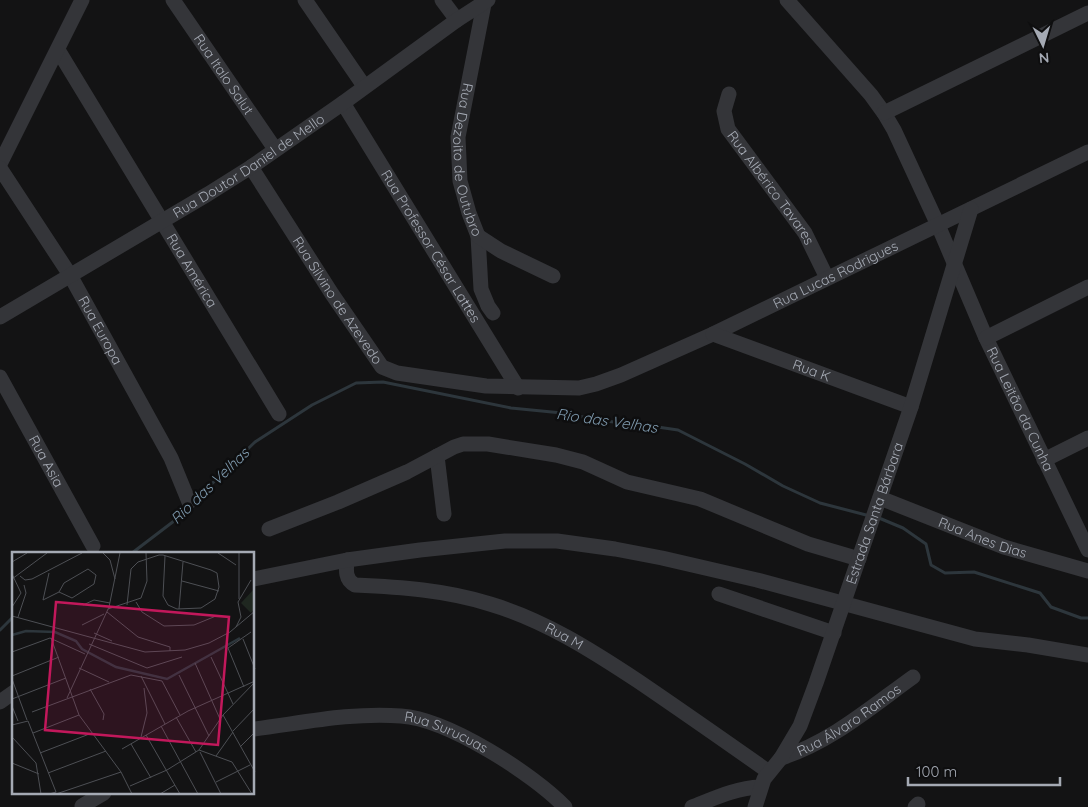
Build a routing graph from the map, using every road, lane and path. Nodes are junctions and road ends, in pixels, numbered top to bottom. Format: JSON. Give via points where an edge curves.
{"nodes":[{"id":1,"x":82,"y":0,"type":"edge"},
{"id":2,"x":173,"y":0,"type":"edge"},
{"id":3,"x":305,"y":0,"type":"edge"},
{"id":4,"x":442,"y":0,"type":"edge"},
{"id":5,"x":486,"y":2,"type":"edge"},
{"id":6,"x":795,"y":2,"type":"edge"},
{"id":7,"x":1088,"y":13,"type":"edge"},
{"id":8,"x":457,"y":20,"type":"junction"},
{"id":9,"x":58,"y":50,"type":"junction"},
{"id":10,"x":364,"y":86,"type":"junction"},
{"id":11,"x":729,"y":94,"type":"dead end"},
{"id":12,"x":343,"y":103,"type":"junction"},
{"id":13,"x":884,"y":113,"type":"junction"},
{"id":14,"x":275,"y":149,"type":"junction"},
{"id":15,"x":1088,"y":152,"type":"edge"},
{"id":16,"x":0,"y":166,"type":"edge"},
{"id":17,"x":251,"y":167,"type":"junction"},
{"id":18,"x":971,"y":209,"type":"junction"},
{"id":19,"x":162,"y":220,"type":"junction"},
{"id":20,"x":938,"y":225,"type":"junction"},
{"id":21,"x":478,"y":236,"type":"junction"},
{"id":22,"x":954,"y":266,"type":"junction"},
{"id":23,"x":70,"y":275,"type":"junction"},
{"id":24,"x":553,"y":276,"type":"dead end"},
{"id":25,"x":827,"y":278,"type":"junction"},
{"id":26,"x":1088,"y":287,"type":"edge"},
{"id":27,"x":493,"y":313,"type":"dead end"},
{"id":28,"x":0,"y":317,"type":"edge"},
{"id":29,"x":713,"y":334,"type":"junction"},
{"id":30,"x":986,"y":338,"type":"junction"},
{"id":31,"x":0,"y":377,"type":"edge"},
{"id":32,"x":518,"y":388,"type":"junction"},
{"id":33,"x":579,"y":388,"type":"joint"},
{"id":34,"x":911,"y":407,"type":"junction"},
{"id":35,"x":279,"y":414,"type":"dead end"},
{"id":36,"x":1088,"y":438,"type":"edge"},
{"id":37,"x":438,"y":456,"type":"junction"},
{"id":38,"x":1044,"y":460,"type":"junction"},
{"id":39,"x":879,"y":501,"type":"junction"},
{"id":40,"x":189,"y":502,"type":"dead end"},
{"id":41,"x":444,"y":514,"type":"dead end"},
{"id":42,"x":269,"y":529,"type":"dead end"},
{"id":43,"x":93,"y":546,"type":"dead end"},
{"id":44,"x":1088,"y":550,"type":"edge"},
{"id":45,"x":859,"y":559,"type":"junction"},
{"id":46,"x":347,"y":560,"type":"junction"},
{"id":47,"x":1088,"y":571,"type":"edge"},
{"id":48,"x":255,"y":579,"type":"edge"},
{"id":49,"x":719,"y":594,"type":"dead end"},
{"id":50,"x":842,"y":604,"type":"junction"},
{"id":51,"x":834,"y":632,"type":"junction"},
{"id":52,"x":1088,"y":655,"type":"edge"},
{"id":53,"x":913,"y":677,"type":"dead end"},
{"id":54,"x":12,"y":693,"type":"edge"},
{"id":55,"x":0,"y":702,"type":"edge"},
{"id":56,"x":255,"y":729,"type":"edge"},
{"id":57,"x":781,"y":758,"type":"junction"},
{"id":58,"x":769,"y":772,"type":"junction"},
{"id":59,"x":760,"y":787,"type":"junction"},
{"id":60,"x":102,"y":794,"type":"edge"},
{"id":61,"x":82,"y":806,"type":"edge"},
{"id":62,"x":566,"y":807,"type":"edge"},
{"id":63,"x":692,"y":807,"type":"edge"},
{"id":64,"x":755,"y":807,"type":"edge"}],
"edges":[{"from":1,"to":9,"type":"street"},
{"from":2,"to":14,"type":"street","name":"Rua Italo Salut"},
{"from":3,"to":10,"type":"street"},
{"from":4,"to":8,"type":"street"},
{"from":5,"to":8,"type":"street","name":"Rua Doutor Daniel de Mello"},
{"from":5,"to":21,"type":"street","name":"Rua Dezoito de Outubro","via":[[458,137],[460,181]]},
{"from":6,"to":13,"type":"street","name":"Rua Leitão da Cunha"},
{"from":7,"to":13,"type":"street"},
{"from":8,"to":10,"type":"street","name":"Rua Doutor Daniel de Mello"},
{"from":9,"to":16,"type":"street"},
{"from":9,"to":19,"type":"street","name":"Rua América"},
{"from":10,"to":12,"type":"street","name":"Rua Doutor Daniel de Mello"},
{"from":11,"to":25,"type":"street","name":"Rua Albérico Tavares","via":[[724,111],[728,129],[805,233]]},
{"from":12,"to":14,"type":"street","name":"Rua Doutor Daniel de Mello"},
{"from":12,"to":32,"type":"street","name":"Rua Professor César Lattes"},
{"from":13,"to":20,"type":"street","name":"Rua Leitão da Cunha"},
{"from":14,"to":17,"type":"street","name":"Rua Doutor Daniel de Mello"},
{"from":15,"to":18,"type":"street","name":"Rua Lucas Rodrigues"},
{"from":16,"to":23,"type":"street","name":"Rua Europa"},
{"from":17,"to":19,"type":"street","name":"Rua Doutor Daniel de Mello"},
{"from":17,"to":32,"type":"street","name":"Rua Silvino de Azevedo","via":[[382,367],[447,380]]},
{"from":18,"to":20,"type":"street","name":"Rua Lucas Rodrigues"},
{"from":18,"to":22,"type":"street","name":"Estrada Santa Bárbara"},
{"from":19,"to":23,"type":"street","name":"Rua Doutor Daniel de Mello"},
{"from":19,"to":35,"type":"street","name":"Rua América"},
{"from":20,"to":22,"type":"street","name":"Rua Leitão da Cunha"},
{"from":20,"to":25,"type":"street","name":"Rua Lucas Rodrigues"},
{"from":21,"to":24,"type":"street"},
{"from":21,"to":27,"type":"street","name":"Rua Dezoito de Outubro","via":[[481,289]]},
{"from":22,"to":30,"type":"street","name":"Rua Leitão da Cunha"},
{"from":22,"to":34,"type":"street","name":"Estrada Santa Bárbara"},
{"from":23,"to":28,"type":"street","name":"Rua Doutor Daniel de Mello"},
{"from":23,"to":40,"type":"street","name":"Rua Europa","via":[[171,458]]},
{"from":25,"to":29,"type":"street","name":"Rua Lucas Rodrigues"},
{"from":26,"to":30,"type":"street"},
{"from":29,"to":33,"type":"street","name":"Rua Lucas Rodrigues","via":[[621,375]]},
{"from":29,"to":34,"type":"street","name":"Rua K"},
{"from":30,"to":38,"type":"street","name":"Rua Leitão da Cunha"},
{"from":31,"to":43,"type":"street","name":"Rua Asia"},
{"from":32,"to":33,"type":"street","name":"Rua Silvino de Azevedo"},
{"from":34,"to":39,"type":"street","name":"Estrada Santa Bárbara"},
{"from":36,"to":38,"type":"street"},
{"from":37,"to":41,"type":"street"},
{"from":37,"to":42,"type":"street","via":[[364,491]]},
{"from":37,"to":45,"type":"street","via":[[454,447],[472,443],[556,455],[583,462],[628,482],[700,498],[808,544]]},
{"from":38,"to":44,"type":"street","name":"Rua Leitão da Cunha"},
{"from":39,"to":45,"type":"street","name":"Estrada Santa Bárbara"},
{"from":39,"to":47,"type":"street","name":"Rua Anes Dias","via":[[1004,547]]},
{"from":45,"to":50,"type":"street","name":"Estrada Santa Bárbara"},
{"from":46,"to":48,"type":"street"},
{"from":46,"to":50,"type":"street","via":[[504,541],[557,541],[662,558]]},
{"from":46,"to":58,"type":"street","name":"Rua M","via":[[347,578],[355,584],[415,588],[490,603],[558,631]]},
{"from":49,"to":51,"type":"street"},
{"from":50,"to":51,"type":"street","name":"Estrada Santa Bárbara"},
{"from":50,"to":52,"type":"street","via":[[975,639]]},
{"from":51,"to":57,"type":"street","name":"Estrada Santa Bárbara","via":[[800,726]]},
{"from":53,"to":57,"type":"street","name":"Rua Álvaro Ramos","via":[[841,729],[801,752]]},
{"from":54,"to":55,"type":"street"},
{"from":56,"to":62,"type":"street","name":"Rua Surucuas","via":[[373,715],[424,720],[451,730],[500,758],[545,788]]},
{"from":57,"to":58,"type":"street","name":"Estrada Santa Bárbara"},
{"from":58,"to":59,"type":"street","name":"Estrada Santa Bárbara"},
{"from":59,"to":63,"type":"street","via":[[736,790]]},
{"from":59,"to":64,"type":"street","name":"Estrada Santa Bárbara"},
{"from":60,"to":61,"type":"street"}]}
